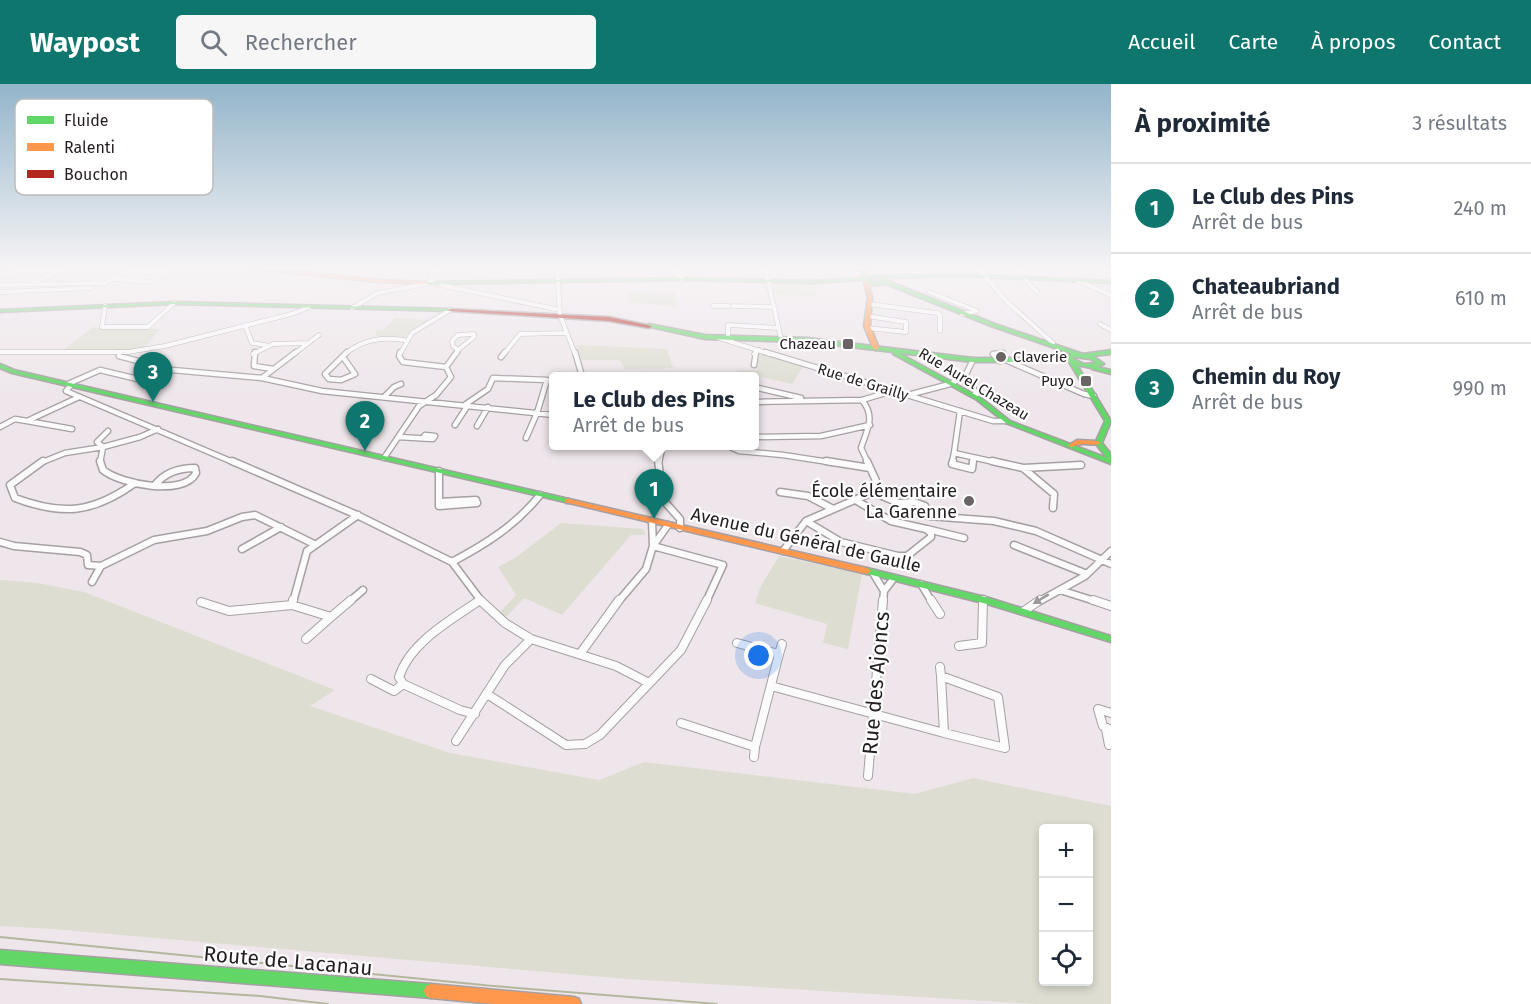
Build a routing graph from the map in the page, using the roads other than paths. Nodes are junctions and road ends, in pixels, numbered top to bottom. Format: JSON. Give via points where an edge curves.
{"nodes":[{"id":1,"x":104,"y":310,"type":"edge"},
{"id":2,"x":166,"y":310,"type":"edge"},
{"id":3,"x":302,"y":310,"type":"edge"},
{"id":4,"x":447,"y":310,"type":"edge"},
{"id":5,"x":450,"y":310,"type":"junction"},
{"id":6,"x":553,"y":310,"type":"edge"},
{"id":7,"x":776,"y":310,"type":"edge"},
{"id":8,"x":868,"y":310,"type":"edge"},
{"id":9,"x":914,"y":310,"type":"edge"},
{"id":10,"x":953,"y":310,"type":"edge"},
{"id":11,"x":978,"y":310,"type":"edge"},
{"id":12,"x":1016,"y":310,"type":"edge"},
{"id":13,"x":560,"y":312,"type":"junction"},
{"id":14,"x":961,"y":313,"type":"junction"},
{"id":15,"x":867,"y":316,"type":"junction"},
{"id":16,"x":1100,"y":324,"type":"dead end"},
{"id":17,"x":245,"y":325,"type":"junction"},
{"id":18,"x":779,"y":328,"type":"junction"},
{"id":19,"x":867,"y":328,"type":"junction"},
{"id":20,"x":1111,"y":330,"type":"edge"},
{"id":21,"x":940,"y":331,"type":"dead end"},
{"id":22,"x":566,"y":333,"type":"junction"},
{"id":23,"x":319,"y":335,"type":"dead end"},
{"id":24,"x":724,"y":339,"type":"junction"},
{"id":25,"x":781,"y":339,"type":"junction"},
{"id":26,"x":404,"y":340,"type":"junction"},
{"id":27,"x":308,"y":343,"type":"junction"},
{"id":28,"x":1053,"y":343,"type":"dead end"},
{"id":29,"x":266,"y":345,"type":"junction"},
{"id":30,"x":876,"y":348,"type":"junction"},
{"id":31,"x":458,"y":350,"type":"junction"},
{"id":32,"x":759,"y":350,"type":"junction"},
{"id":33,"x":894,"y":350,"type":"junction"},
{"id":34,"x":0,"y":352,"type":"edge"},
{"id":35,"x":1111,"y":352,"type":"edge"},
{"id":36,"x":119,"y":353,"type":"junction"},
{"id":37,"x":1082,"y":355,"type":"junction"},
{"id":38,"x":343,"y":357,"type":"junction"},
{"id":39,"x":501,"y":357,"type":"dead end"},
{"id":40,"x":1004,"y":358,"type":"junction"},
{"id":41,"x":1100,"y":359,"type":"junction"},
{"id":42,"x":973,"y":360,"type":"junction"},
{"id":43,"x":1076,"y":363,"type":"junction"},
{"id":44,"x":754,"y":365,"type":"dead end"},
{"id":45,"x":0,"y":366,"type":"edge"},
{"id":46,"x":446,"y":367,"type":"junction"},
{"id":47,"x":273,"y":369,"type":"junction"},
{"id":48,"x":1111,"y":371,"type":"edge"},
{"id":49,"x":581,"y":372,"type":"edge"},
{"id":50,"x":965,"y":376,"type":"junction"},
{"id":51,"x":262,"y":378,"type":"junction"},
{"id":52,"x":146,"y":381,"type":"dead end"},
{"id":53,"x":952,"y":383,"type":"junction"},
{"id":54,"x":69,"y":384,"type":"junction"},
{"id":55,"x":401,"y":384,"type":"dead end"},
{"id":56,"x":759,"y":388,"type":"edge"},
{"id":57,"x":893,"y":391,"type":"junction"},
{"id":58,"x":908,"y":395,"type":"junction"},
{"id":59,"x":974,"y":395,"type":"junction"},
{"id":60,"x":1094,"y":396,"type":"junction"},
{"id":61,"x":79,"y":397,"type":"junction"},
{"id":62,"x":384,"y":397,"type":"junction"},
{"id":63,"x":807,"y":399,"type":"junction"},
{"id":64,"x":862,"y":400,"type":"junction"},
{"id":65,"x":426,"y":401,"type":"junction"},
{"id":66,"x":759,"y":402,"type":"edge"},
{"id":67,"x":466,"y":405,"type":"junction"},
{"id":68,"x":488,"y":407,"type":"junction"},
{"id":69,"x":960,"y":411,"type":"junction"},
{"id":70,"x":537,"y":413,"type":"junction"},
{"id":71,"x":549,"y":414,"type":"edge"},
{"id":72,"x":1108,"y":414,"type":"edge"},
{"id":73,"x":27,"y":421,"type":"junction"},
{"id":74,"x":1006,"y":422,"type":"junction"},
{"id":75,"x":455,"y":425,"type":"dead end"},
{"id":76,"x":870,"y":425,"type":"junction"},
{"id":77,"x":477,"y":426,"type":"dead end"},
{"id":78,"x":0,"y":427,"type":"edge"},
{"id":79,"x":72,"y":429,"type":"dead end"},
{"id":80,"x":158,"y":429,"type":"junction"},
{"id":81,"x":108,"y":431,"type":"dead end"},
{"id":82,"x":399,"y":437,"type":"junction"},
{"id":83,"x":759,"y":437,"type":"edge"},
{"id":84,"x":423,"y":438,"type":"dead end"},
{"id":85,"x":526,"y":438,"type":"dead end"},
{"id":86,"x":121,"y":442,"type":"junction"},
{"id":87,"x":1098,"y":443,"type":"junction"},
{"id":88,"x":1071,"y":446,"type":"junction"},
{"id":89,"x":104,"y":447,"type":"junction"},
{"id":90,"x":662,"y":450,"type":"edge"},
{"id":91,"x":734,"y":450,"type":"edge"},
{"id":92,"x":954,"y":453,"type":"junction"},
{"id":93,"x":101,"y":457,"type":"junction"},
{"id":94,"x":384,"y":458,"type":"junction"},
{"id":95,"x":973,"y":458,"type":"junction"},
{"id":96,"x":1111,"y":460,"type":"edge"},
{"id":97,"x":1081,"y":465,"type":"dead end"},
{"id":98,"x":870,"y":468,"type":"junction"},
{"id":99,"x":1023,"y":468,"type":"junction"},
{"id":100,"x":439,"y":471,"type":"junction"},
{"id":101,"x":135,"y":483,"type":"junction"},
{"id":102,"x":155,"y":485,"type":"junction"},
{"id":103,"x":780,"y":492,"type":"dead end"},
{"id":104,"x":873,"y":492,"type":"junction"},
{"id":105,"x":540,"y":495,"type":"junction"},
{"id":106,"x":857,"y":501,"type":"junction"},
{"id":107,"x":439,"y":502,"type":"junction"},
{"id":108,"x":1053,"y":508,"type":"dead end"},
{"id":109,"x":833,"y":509,"type":"junction"},
{"id":110,"x":358,"y":515,"type":"junction"},
{"id":111,"x":652,"y":521,"type":"junction"},
{"id":112,"x":806,"y":521,"type":"junction"},
{"id":113,"x":668,"y":525,"type":"junction"},
{"id":114,"x":281,"y":527,"type":"junction"},
{"id":115,"x":681,"y":528,"type":"junction"},
{"id":116,"x":926,"y":529,"type":"junction"},
{"id":117,"x":964,"y":538,"type":"dead end"},
{"id":118,"x":0,"y":542,"type":"edge"},
{"id":119,"x":314,"y":544,"type":"junction"},
{"id":120,"x":1014,"y":544,"type":"dead end"},
{"id":121,"x":653,"y":546,"type":"junction"},
{"id":122,"x":242,"y":549,"type":"dead end"},
{"id":123,"x":783,"y":551,"type":"junction"},
{"id":124,"x":1111,"y":551,"type":"edge"},
{"id":125,"x":1102,"y":560,"type":"junction"},
{"id":126,"x":452,"y":562,"type":"junction"},
{"id":127,"x":1111,"y":564,"type":"edge"},
{"id":128,"x":101,"y":566,"type":"junction"},
{"id":129,"x":873,"y":573,"type":"junction"},
{"id":130,"x":1087,"y":574,"type":"junction"},
{"id":131,"x":894,"y":578,"type":"junction"},
{"id":132,"x":92,"y":582,"type":"dead end"},
{"id":133,"x":921,"y":584,"type":"junction"},
{"id":134,"x":363,"y":590,"type":"dead end"},
{"id":135,"x":1060,"y":590,"type":"junction"},
{"id":136,"x":884,"y":591,"type":"junction"},
{"id":137,"x":480,"y":600,"type":"junction"},
{"id":138,"x":983,"y":600,"type":"junction"},
{"id":139,"x":201,"y":602,"type":"dead end"},
{"id":140,"x":292,"y":605,"type":"junction"},
{"id":141,"x":1111,"y":606,"type":"edge"},
{"id":142,"x":1024,"y":611,"type":"junction"},
{"id":143,"x":940,"y":614,"type":"dead end"},
{"id":144,"x":331,"y":617,"type":"junction"},
{"id":145,"x":306,"y":639,"type":"dead end"},
{"id":146,"x":531,"y":639,"type":"junction"},
{"id":147,"x":1111,"y":639,"type":"edge"},
{"id":148,"x":737,"y":643,"type":"dead end"},
{"id":149,"x":782,"y":644,"type":"dead end"},
{"id":150,"x":959,"y":646,"type":"dead end"},
{"id":151,"x":580,"y":654,"type":"junction"},
{"id":152,"x":779,"y":654,"type":"junction"},
{"id":153,"x":940,"y":667,"type":"dead end"},
{"id":154,"x":941,"y":676,"type":"junction"},
{"id":155,"x":371,"y":679,"type":"dead end"},
{"id":156,"x":649,"y":683,"type":"junction"},
{"id":157,"x":403,"y":684,"type":"junction"},
{"id":158,"x":771,"y":687,"type":"junction"},
{"id":159,"x":486,"y":694,"type":"junction"},
{"id":160,"x":1111,"y":713,"type":"edge"},
{"id":161,"x":475,"y":714,"type":"junction"},
{"id":162,"x":875,"y":716,"type":"junction"},
{"id":163,"x":681,"y":723,"type":"dead end"},
{"id":164,"x":1108,"y":729,"type":"edge"},
{"id":165,"x":944,"y":733,"type":"junction"},
{"id":166,"x":456,"y":741,"type":"dead end"},
{"id":167,"x":1109,"y":745,"type":"dead end"},
{"id":168,"x":755,"y":747,"type":"junction"},
{"id":169,"x":754,"y":757,"type":"dead end"},
{"id":170,"x":868,"y":776,"type":"dead end"},
{"id":171,"x":0,"y":957,"type":"edge"},
{"id":172,"x":574,"y":1004,"type":"edge"}],
"edges":[{"from":1,"to":2,"type":"street","via":[[102,327],[148,327]]},
{"from":3,"to":17,"type":"street"},
{"from":4,"to":5,"type":"street"},
{"from":5,"to":13,"type":"street"},
{"from":5,"to":26,"type":"street"},
{"from":6,"to":13,"type":"street"},
{"from":7,"to":18,"type":"street"},
{"from":8,"to":15,"type":"street"},
{"from":9,"to":21,"type":"street","via":[[940,315]]},
{"from":10,"to":14,"type":"street"},
{"from":11,"to":14,"type":"street"},
{"from":12,"to":28,"type":"street"},
{"from":13,"to":22,"type":"street"},
{"from":13,"to":24,"type":"street"},
{"from":14,"to":37,"type":"street"},
{"from":14,"to":43,"type":"street","via":[[1060,351]]},
{"from":15,"to":19,"type":"street"},
{"from":15,"to":19,"type":"street","via":[[906,322],[906,332]]},
{"from":16,"to":20,"type":"street"},
{"from":17,"to":29,"type":"street","via":[[252,343]]},
{"from":17,"to":36,"type":"street","via":[[165,346]]},
{"from":18,"to":24,"type":"street","via":[[728,325]]},
{"from":18,"to":25,"type":"street"},
{"from":19,"to":30,"type":"street"},
{"from":22,"to":39,"type":"street","via":[[520,334]]},
{"from":22,"to":49,"type":"street"},
{"from":23,"to":27,"type":"street"},
{"from":24,"to":25,"type":"street"},
{"from":24,"to":32,"type":"street","name":"Rue de Grailly"},
{"from":25,"to":30,"type":"street"},
{"from":26,"to":38,"type":"street","via":[[366,340]]},
{"from":26,"to":46,"type":"street","via":[[399,356],[403,362]]},
{"from":27,"to":29,"type":"street"},
{"from":27,"to":47,"type":"street"},
{"from":29,"to":47,"type":"street","via":[[253,353],[254,366]]},
{"from":30,"to":33,"type":"street"},
{"from":31,"to":31,"type":"street","via":[[474,337],[474,334],[458,335],[452,341]]},
{"from":31,"to":46,"type":"street"},
{"from":32,"to":44,"type":"street","via":[[754,354]]},
{"from":32,"to":57,"type":"street","name":"Rue de Grailly"},
{"from":33,"to":42,"type":"street"},
{"from":33,"to":53,"type":"street","name":"Rue Aurel Chazeau"},
{"from":34,"to":36,"type":"street"},
{"from":35,"to":41,"type":"street"},
{"from":36,"to":51,"type":"street","via":[[172,370]]},
{"from":37,"to":41,"type":"street"},
{"from":37,"to":43,"type":"street"},
{"from":38,"to":38,"type":"street","via":[[326,374],[329,379],[342,380],[355,374]]},
{"from":40,"to":42,"type":"street"},
{"from":40,"to":43,"type":"street","via":[[1057,358]]},
{"from":40,"to":60,"type":"street"},
{"from":41,"to":43,"type":"street"},
{"from":41,"to":48,"type":"street"},
{"from":42,"to":50,"type":"street"},
{"from":43,"to":48,"type":"street"},
{"from":43,"to":60,"type":"street"},
{"from":45,"to":54,"type":"street","name":"Avenue du Général de Gaulle"},
{"from":46,"to":65,"type":"street","via":[[451,377]]},
{"from":47,"to":51,"type":"street"},
{"from":50,"to":53,"type":"street"},
{"from":50,"to":59,"type":"street","via":[[977,394]]},
{"from":51,"to":62,"type":"street","via":[[322,391]]},
{"from":52,"to":54,"type":"street","via":[[100,370]]},
{"from":53,"to":58,"type":"street"},
{"from":53,"to":59,"type":"street","name":"Rue Aurel Chazeau"},
{"from":54,"to":61,"type":"street","via":[[66,391]]},
{"from":54,"to":94,"type":"street","name":"Avenue du Général de Gaulle"},
{"from":55,"to":62,"type":"street"},
{"from":56,"to":63,"type":"street"},
{"from":57,"to":58,"type":"street","name":"Rue de Grailly"},
{"from":57,"to":64,"type":"street"},
{"from":58,"to":69,"type":"street","name":"Rue de Grailly"},
{"from":59,"to":74,"type":"street","name":"Rue Aurel Chazeau"},
{"from":60,"to":72,"type":"street"},
{"from":61,"to":73,"type":"street"},
{"from":61,"to":80,"type":"street"},
{"from":62,"to":65,"type":"street"},
{"from":63,"to":64,"type":"street"},
{"from":63,"to":66,"type":"street"},
{"from":64,"to":76,"type":"street","via":[[872,409]]},
{"from":65,"to":67,"type":"street"},
{"from":65,"to":82,"type":"street"},
{"from":67,"to":68,"type":"street"},
{"from":67,"to":70,"type":"street","via":[[488,389],[493,378],[548,380]]},
{"from":67,"to":75,"type":"street"},
{"from":68,"to":70,"type":"street"},
{"from":68,"to":77,"type":"street"},
{"from":69,"to":74,"type":"street","name":"Rue de Grailly"},
{"from":69,"to":92,"type":"street"},
{"from":70,"to":71,"type":"street"},
{"from":70,"to":85,"type":"street"},
{"from":72,"to":87,"type":"street"},
{"from":73,"to":78,"type":"street","via":[[15,419]]},
{"from":73,"to":79,"type":"street"},
{"from":74,"to":88,"type":"street","name":"Rue Aurel Chazeau"},
{"from":76,"to":83,"type":"street","via":[[821,436]]},
{"from":76,"to":98,"type":"street","via":[[861,448]]},
{"from":80,"to":86,"type":"street"},
{"from":80,"to":110,"type":"street"},
{"from":81,"to":89,"type":"street","via":[[98,442]]},
{"from":82,"to":84,"type":"street"},
{"from":82,"to":94,"type":"street"},
{"from":86,"to":89,"type":"street"},
{"from":86,"to":93,"type":"street"},
{"from":87,"to":88,"type":"street","via":[[1077,442]]},
{"from":87,"to":96,"type":"street"},
{"from":88,"to":96,"type":"street","name":"Rue Aurel Chazeau"},
{"from":89,"to":93,"type":"street"},
{"from":89,"to":101,"type":"street","via":[[80,448],[24,470],[10,485],[15,498],[53,510],[76,510],[99,505]]},
{"from":90,"to":115,"type":"street","via":[[658,458],[664,501],[680,519]]},
{"from":91,"to":98,"type":"street"},
{"from":92,"to":95,"type":"street"},
{"from":92,"to":95,"type":"street","via":[[952,464],[972,469]]},
{"from":93,"to":101,"type":"street","via":[[103,470],[112,477]]},
{"from":94,"to":100,"type":"street","name":"Avenue du Général de Gaulle"},
{"from":95,"to":99,"type":"street"},
{"from":97,"to":99,"type":"street"},
{"from":98,"to":104,"type":"street","via":[[877,483]]},
{"from":99,"to":108,"type":"street","via":[[1054,494]]},
{"from":100,"to":105,"type":"street","name":"Avenue du Général de Gaulle"},
{"from":100,"to":107,"type":"street"},
{"from":101,"to":102,"type":"street"},
{"from":102,"to":102,"type":"street","via":[[190,482],[195,468],[168,472]]},
{"from":103,"to":109,"type":"street","via":[[822,501]]},
{"from":104,"to":106,"type":"street"},
{"from":104,"to":125,"type":"street","via":[[924,514],[1013,524]]},
{"from":105,"to":111,"type":"street","name":"Avenue du Général de Gaulle"},
{"from":105,"to":126,"type":"street","via":[[507,530]]},
{"from":106,"to":109,"type":"street"},
{"from":106,"to":116,"type":"street","via":[[891,520]]},
{"from":107,"to":107,"type":"street","via":[[439,506],[477,503],[476,500]]},
{"from":109,"to":112,"type":"street"},
{"from":110,"to":119,"type":"street"},
{"from":110,"to":126,"type":"street"},
{"from":111,"to":113,"type":"street","name":"Avenue du Général de Gaulle"},
{"from":111,"to":121,"type":"street"},
{"from":112,"to":116,"type":"street","via":[[841,542],[898,556],[907,556],[930,537]]},
{"from":112,"to":123,"type":"street"},
{"from":113,"to":115,"type":"street","name":"Avenue du Général de Gaulle"},
{"from":113,"to":121,"type":"street"},
{"from":114,"to":119,"type":"street"},
{"from":114,"to":122,"type":"street"},
{"from":114,"to":128,"type":"street","via":[[255,515],[242,517],[207,531],[154,540]]},
{"from":115,"to":123,"type":"street","name":"Avenue du Général de Gaulle"},
{"from":116,"to":117,"type":"street"},
{"from":118,"to":128,"type":"street","via":[[81,552],[87,555],[88,565]]},
{"from":119,"to":140,"type":"street","via":[[307,551]]},
{"from":120,"to":130,"type":"street"},
{"from":121,"to":151,"type":"street","via":[[646,569]]},
{"from":121,"to":156,"type":"street","via":[[723,565],[681,650]]},
{"from":123,"to":129,"type":"street","name":"Avenue du Général de Gaulle"},
{"from":124,"to":125,"type":"street"},
{"from":125,"to":127,"type":"street"},
{"from":125,"to":130,"type":"street"},
{"from":126,"to":137,"type":"street"},
{"from":128,"to":132,"type":"street"},
{"from":129,"to":131,"type":"street","name":"Avenue du Général de Gaulle"},
{"from":129,"to":136,"type":"street","name":"Rue des Ajoncs"},
{"from":130,"to":135,"type":"street"},
{"from":131,"to":133,"type":"street","name":"Avenue du Général de Gaulle"},
{"from":131,"to":136,"type":"street","name":"Rue des Ajoncs"},
{"from":133,"to":138,"type":"street","name":"Avenue du Général de Gaulle"},
{"from":133,"to":143,"type":"street"},
{"from":134,"to":144,"type":"street"},
{"from":135,"to":141,"type":"street"},
{"from":135,"to":142,"type":"street","one_way":true},
{"from":136,"to":162,"type":"street","name":"Rue des Ajoncs"},
{"from":137,"to":146,"type":"street"},
{"from":137,"to":157,"type":"street","via":[[416,650],[400,671]]},
{"from":138,"to":142,"type":"street","name":"Avenue du Général de Gaulle"},
{"from":138,"to":150,"type":"street","via":[[982,643]]},
{"from":139,"to":140,"type":"street","via":[[229,611]]},
{"from":140,"to":144,"type":"street"},
{"from":142,"to":147,"type":"street","name":"Avenue du Général de Gaulle"},
{"from":144,"to":145,"type":"street"},
{"from":146,"to":151,"type":"street"},
{"from":146,"to":159,"type":"street","via":[[505,665]]},
{"from":148,"to":152,"type":"street"},
{"from":149,"to":152,"type":"street"},
{"from":151,"to":156,"type":"street"},
{"from":152,"to":158,"type":"street"},
{"from":153,"to":154,"type":"street"},
{"from":154,"to":165,"type":"street"},
{"from":154,"to":165,"type":"street","via":[[998,698],[1007,752]]},
{"from":155,"to":157,"type":"street","via":[[394,691]]},
{"from":156,"to":159,"type":"street","via":[[600,735],[575,746],[559,742]]},
{"from":157,"to":161,"type":"street"},
{"from":158,"to":162,"type":"street"},
{"from":158,"to":168,"type":"street"},
{"from":159,"to":161,"type":"street"},
{"from":160,"to":164,"type":"street","via":[[1098,709]]},
{"from":161,"to":166,"type":"street"},
{"from":162,"to":165,"type":"street"},
{"from":162,"to":170,"type":"street","name":"Rue des Ajoncs"},
{"from":163,"to":168,"type":"street"},
{"from":164,"to":167,"type":"street"},
{"from":168,"to":169,"type":"street"},
{"from":171,"to":172,"type":"street","name":"Route de Lacanau"}]}
